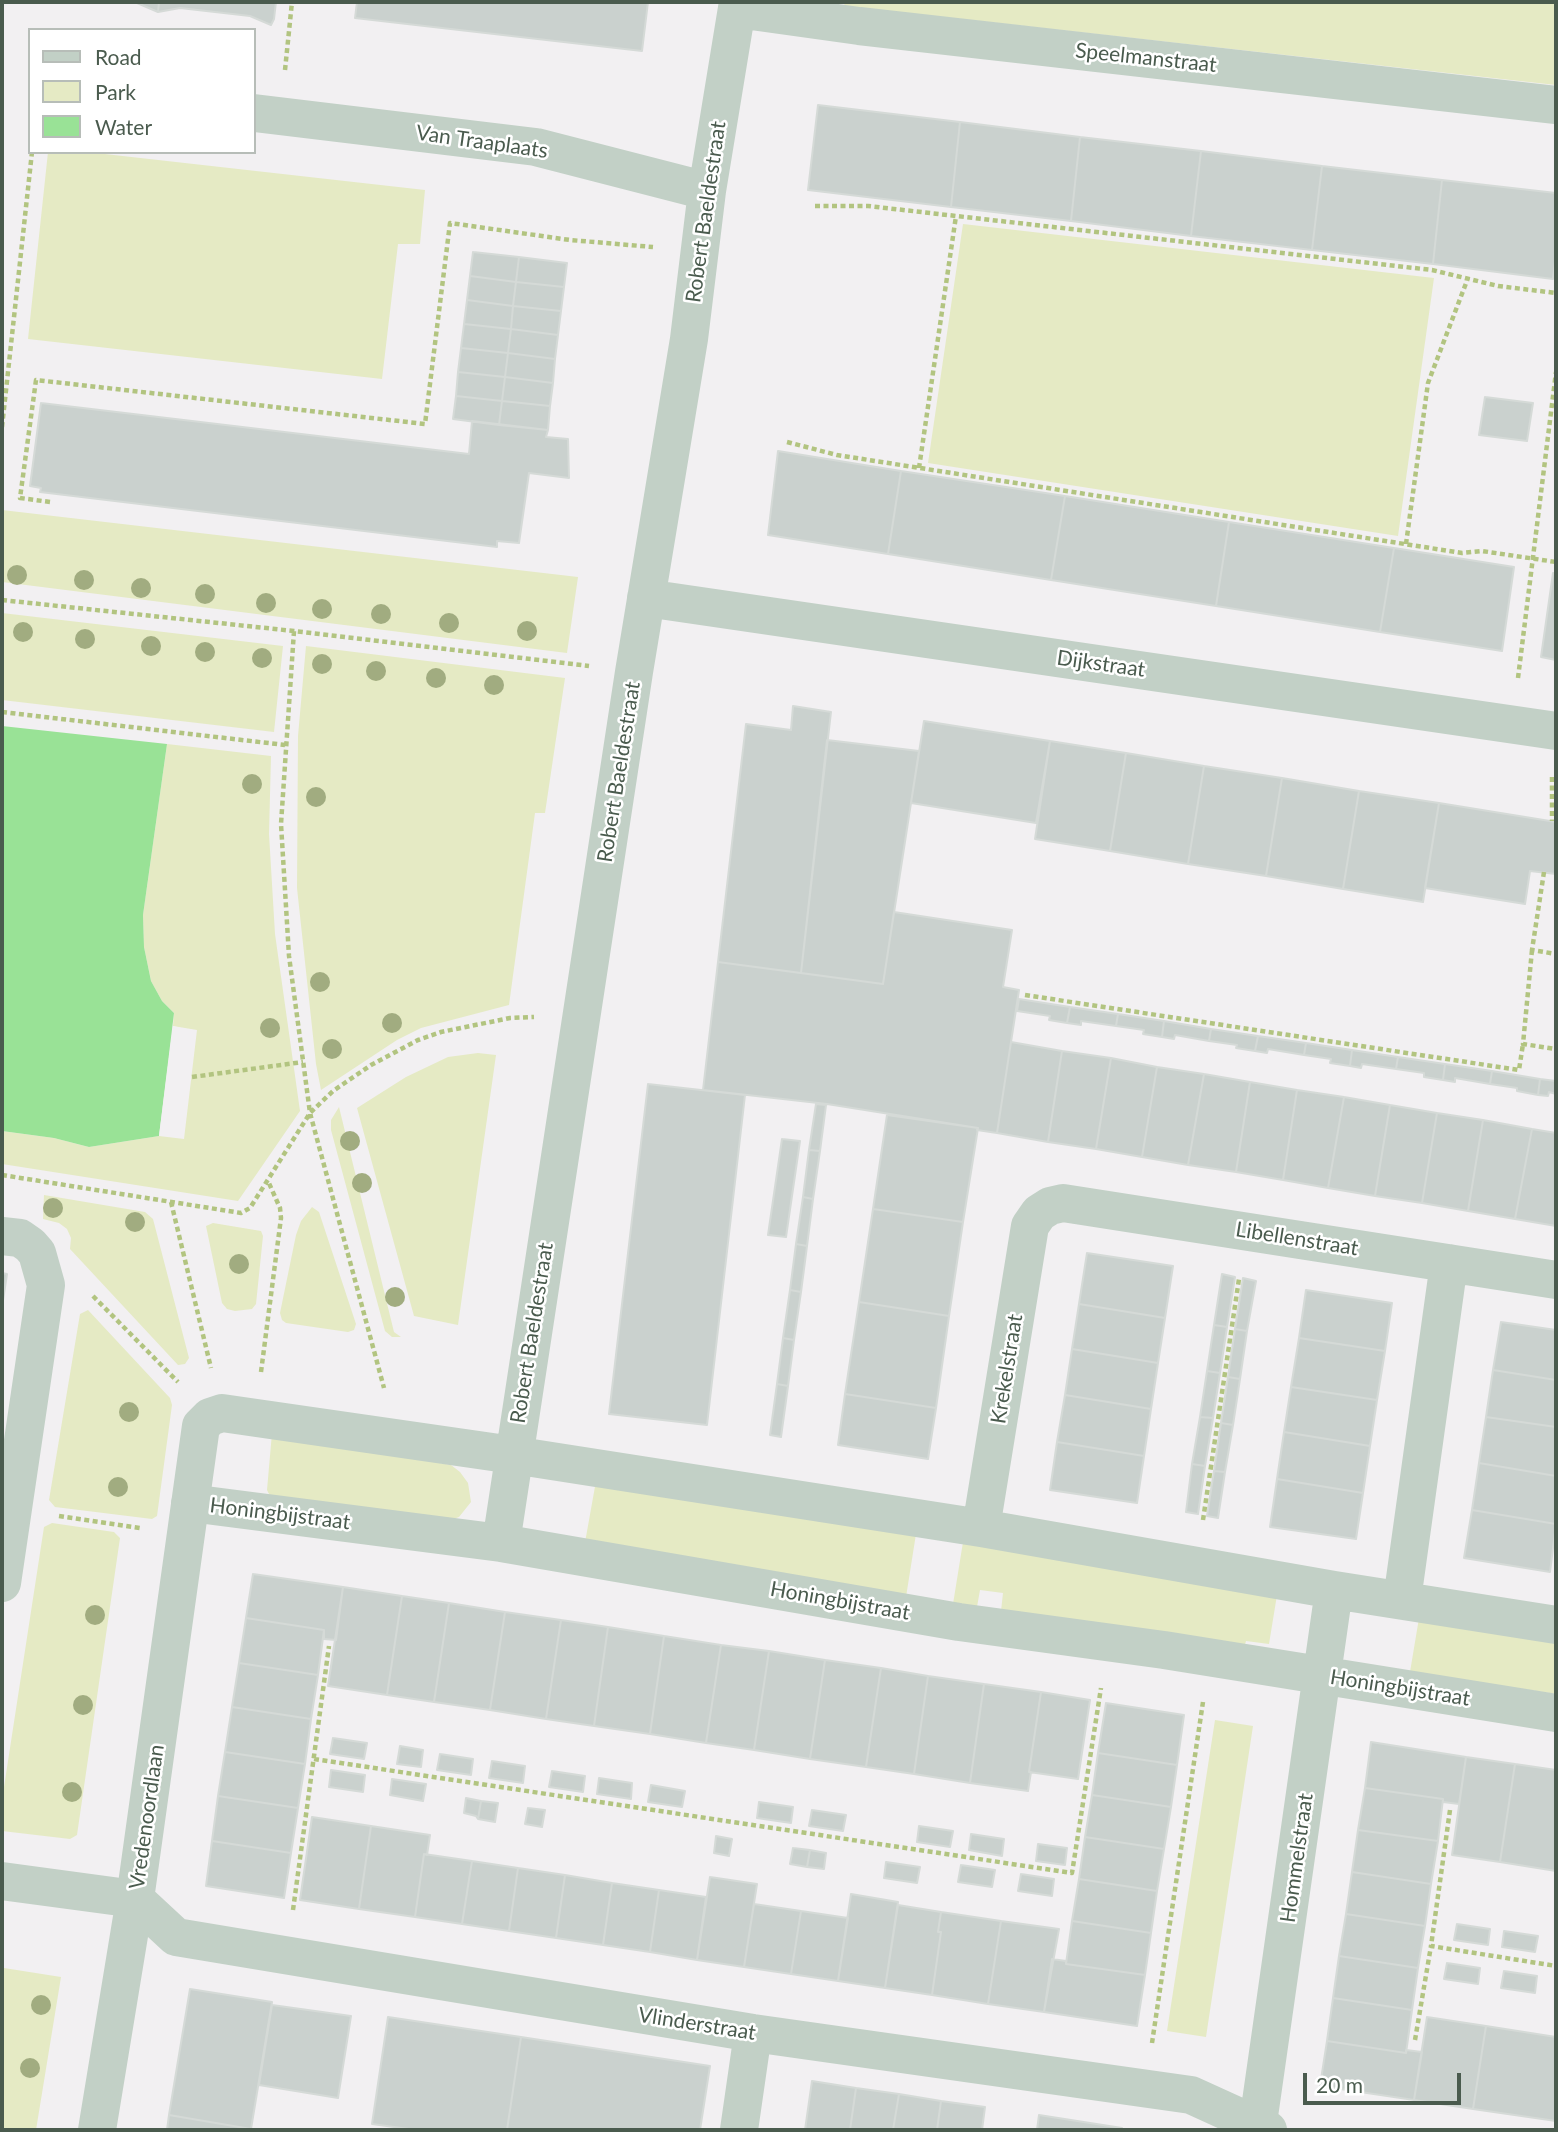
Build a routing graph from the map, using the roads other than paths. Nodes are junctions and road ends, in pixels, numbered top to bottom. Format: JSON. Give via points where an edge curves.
{"nodes":[{"id":1,"x":737,"y":6,"type":"edge"},
{"id":2,"x":1556,"y":105,"type":"edge"},
{"id":3,"x":267,"y":114,"type":"edge"},
{"id":4,"x":707,"y":191,"type":"junction"},
{"id":5,"x":646,"y":597,"type":"junction"},
{"id":6,"x":1556,"y":731,"type":"edge"},
{"id":7,"x":1039,"y":1213,"type":"joint"},
{"id":8,"x":20,"y":1243,"type":"edge"},
{"id":9,"x":1449,"y":1263,"type":"junction"},
{"id":10,"x":1556,"y":1280,"type":"edge"},
{"id":11,"x":513,"y":1455,"type":"junction"},
{"id":12,"x":188,"y":1519,"type":"junction"},
{"id":13,"x":981,"y":1528,"type":"junction"},
{"id":14,"x":501,"y":1543,"type":"junction"},
{"id":15,"x":2,"y":1583,"type":"edge"},
{"id":16,"x":1334,"y":1590,"type":"junction"},
{"id":17,"x":1402,"y":1600,"type":"junction"},
{"id":18,"x":1556,"y":1625,"type":"edge"},
{"id":19,"x":1323,"y":1675,"type":"junction"},
{"id":20,"x":1556,"y":1713,"type":"edge"},
{"id":21,"x":2,"y":1881,"type":"edge"},
{"id":22,"x":135,"y":1899,"type":"junction"},
{"id":23,"x":753,"y":2033,"type":"junction"},
{"id":24,"x":1261,"y":2129,"type":"edge"},
{"id":25,"x":97,"y":2130,"type":"edge"},
{"id":26,"x":739,"y":2130,"type":"edge"}],
"edges":[{"from":1,"to":2,"type":"street","name":"Speelmanstraat","via":[[859,26]]},
{"from":1,"to":4,"type":"street","name":"Robert Baeldestraat"},
{"from":3,"to":4,"type":"street","name":"Van Traaplaats","via":[[536,147]]},
{"from":4,"to":5,"type":"street","name":"Robert Baeldestraat","via":[[689,339]]},
{"from":5,"to":6,"type":"street","name":"Dijkstraat"},
{"from":5,"to":11,"type":"street","name":"Robert Baeldestraat"},
{"from":7,"to":9,"type":"street","name":"Libellenstraat","via":[[1063,1203]]},
{"from":7,"to":13,"type":"street","name":"Krekelstraat","via":[[1030,1226]]},
{"from":8,"to":15,"type":"street","via":[[46,1285]]},
{"from":9,"to":10,"type":"street","name":"Libellenstraat"},
{"from":9,"to":17,"type":"street"},
{"from":11,"to":12,"type":"street","name":"Honingbijstraat","via":[[229,1416],[201,1426]]},
{"from":11,"to":13,"type":"street"},
{"from":11,"to":14,"type":"street","name":"Robert Baeldestraat"},
{"from":12,"to":14,"type":"street","name":"Honingbijstraat"},
{"from":12,"to":22,"type":"street","name":"Vredenoordlaan"},
{"from":13,"to":16,"type":"street"},
{"from":14,"to":19,"type":"street","name":"Honingbijstraat","via":[[959,1622]]},
{"from":16,"to":17,"type":"street"},
{"from":16,"to":19,"type":"street","name":"Hommelstraat"},
{"from":17,"to":18,"type":"street"},
{"from":19,"to":20,"type":"street","name":"Honingbijstraat"},
{"from":19,"to":24,"type":"street","name":"Hommelstraat"},
{"from":21,"to":22,"type":"street"},
{"from":22,"to":23,"type":"street","name":"Vlinderstraat","via":[[176,1937]]},
{"from":22,"to":25,"type":"street","name":"Vredenoordlaan"},
{"from":23,"to":24,"type":"street","name":"Vlinderstraat","via":[[1191,2095]]},
{"from":23,"to":26,"type":"street"}]}
